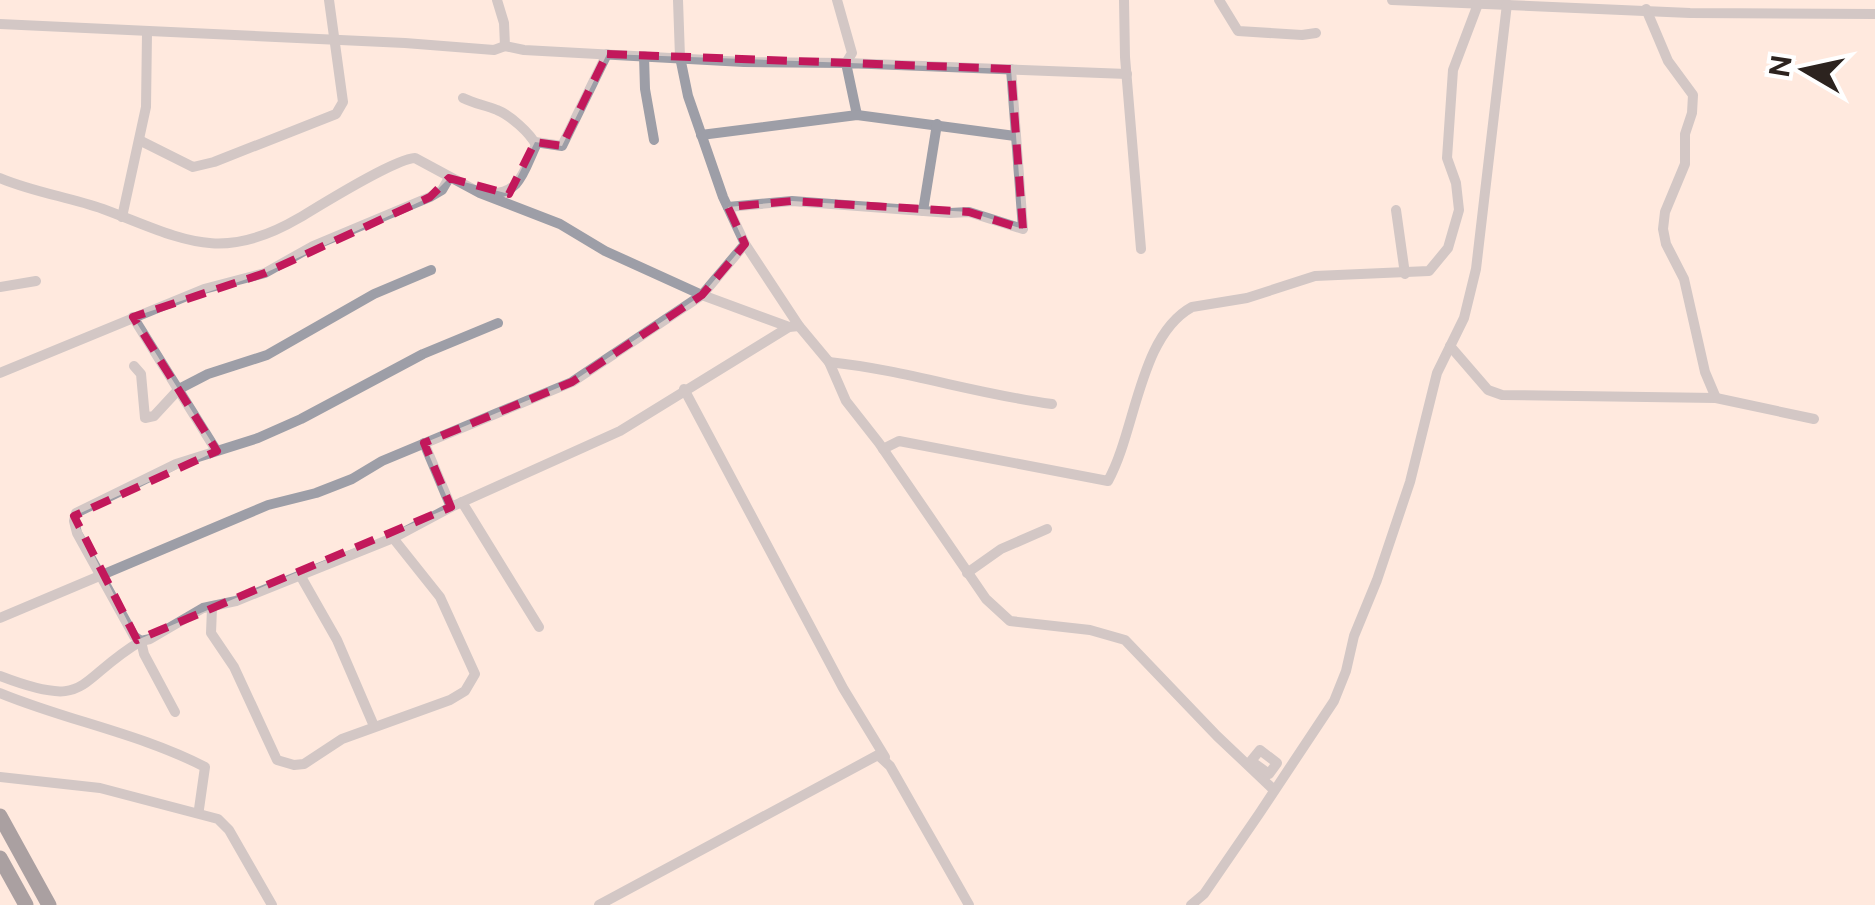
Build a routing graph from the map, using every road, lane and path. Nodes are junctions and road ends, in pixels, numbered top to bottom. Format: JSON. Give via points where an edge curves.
{"nodes":[{"id":1,"x":329,"y":0,"type":"edge"},
{"id":2,"x":497,"y":0,"type":"edge"},
{"id":3,"x":678,"y":0,"type":"edge"},
{"id":4,"x":837,"y":0,"type":"edge"},
{"id":5,"x":1124,"y":0,"type":"edge"},
{"id":6,"x":1220,"y":0,"type":"edge"},
{"id":7,"x":1392,"y":0,"type":"edge"},
{"id":8,"x":1478,"y":4,"type":"junction"},
{"id":9,"x":1508,"y":4,"type":"junction"},
{"id":10,"x":1646,"y":9,"type":"junction"},
{"id":11,"x":1875,"y":14,"type":"edge"},
{"id":12,"x":0,"y":24,"type":"edge"},
{"id":13,"x":1316,"y":32,"type":"dead end"},
{"id":14,"x":147,"y":33,"type":"junction"},
{"id":15,"x":334,"y":40,"type":"junction"},
{"id":16,"x":505,"y":46,"type":"junction"},
{"id":17,"x":607,"y":54,"type":"junction"},
{"id":18,"x":644,"y":56,"type":"junction"},
{"id":19,"x":680,"y":58,"type":"junction"},
{"id":20,"x":846,"y":63,"type":"junction"},
{"id":21,"x":1011,"y":70,"type":"junction"},
{"id":22,"x":1127,"y":74,"type":"junction"},
{"id":23,"x":463,"y":98,"type":"dead end"},
{"id":24,"x":858,"y":115,"type":"junction"},
{"id":25,"x":937,"y":124,"type":"junction"},
{"id":26,"x":701,"y":136,"type":"junction"},
{"id":27,"x":1015,"y":136,"type":"junction"},
{"id":28,"x":654,"y":140,"type":"dead end"},
{"id":29,"x":141,"y":141,"type":"junction"},
{"id":30,"x":535,"y":142,"type":"junction"},
{"id":31,"x":0,"y":178,"type":"edge"},
{"id":32,"x":449,"y":178,"type":"junction"},
{"id":33,"x":477,"y":192,"type":"junction"},
{"id":34,"x":728,"y":207,"type":"junction"},
{"id":35,"x":1396,"y":210,"type":"dead end"},
{"id":36,"x":923,"y":211,"type":"junction"},
{"id":37,"x":122,"y":217,"type":"junction"},
{"id":38,"x":745,"y":244,"type":"junction"},
{"id":39,"x":1141,"y":249,"type":"dead end"},
{"id":40,"x":431,"y":270,"type":"dead end"},
{"id":41,"x":1405,"y":274,"type":"junction"},
{"id":42,"x":36,"y":281,"type":"dead end"},
{"id":43,"x":0,"y":287,"type":"edge"},
{"id":44,"x":702,"y":295,"type":"junction"},
{"id":45,"x":133,"y":317,"type":"junction"},
{"id":46,"x":498,"y":323,"type":"dead end"},
{"id":47,"x":794,"y":327,"type":"junction"},
{"id":48,"x":1450,"y":346,"type":"junction"},
{"id":49,"x":830,"y":362,"type":"junction"},
{"id":50,"x":134,"y":366,"type":"dead end"},
{"id":51,"x":0,"y":373,"type":"edge"},
{"id":52,"x":178,"y":390,"type":"junction"},
{"id":53,"x":684,"y":390,"type":"junction"},
{"id":54,"x":1716,"y":398,"type":"junction"},
{"id":55,"x":1052,"y":404,"type":"dead end"},
{"id":56,"x":1814,"y":419,"type":"dead end"},
{"id":57,"x":424,"y":444,"type":"junction"},
{"id":58,"x":216,"y":450,"type":"junction"},
{"id":59,"x":883,"y":450,"type":"junction"},
{"id":60,"x":456,"y":505,"type":"junction"},
{"id":61,"x":1047,"y":529,"type":"dead end"},
{"id":62,"x":393,"y":538,"type":"junction"},
{"id":63,"x":966,"y":574,"type":"junction"},
{"id":64,"x":300,"y":575,"type":"junction"},
{"id":65,"x":100,"y":576,"type":"junction"},
{"id":66,"x":212,"y":608,"type":"junction"},
{"id":67,"x":0,"y":618,"type":"edge"},
{"id":68,"x":539,"y":627,"type":"dead end"},
{"id":69,"x":141,"y":641,"type":"junction"},
{"id":70,"x":0,"y":676,"type":"edge"},
{"id":71,"x":0,"y":693,"type":"edge"},
{"id":72,"x":175,"y":712,"type":"dead end"},
{"id":73,"x":374,"y":726,"type":"junction"},
{"id":74,"x":885,"y":759,"type":"junction"},
{"id":75,"x":0,"y":777,"type":"edge"},
{"id":76,"x":1273,"y":789,"type":"junction"},
{"id":77,"x":199,"y":809,"type":"dead end"},
{"id":78,"x":0,"y":816,"type":"edge"},
{"id":79,"x":0,"y":858,"type":"edge"},
{"id":80,"x":26,"y":905,"type":"edge"},
{"id":81,"x":49,"y":905,"type":"edge"},
{"id":82,"x":272,"y":905,"type":"edge"},
{"id":83,"x":599,"y":905,"type":"edge"},
{"id":84,"x":970,"y":905,"type":"edge"},
{"id":85,"x":1190,"y":905,"type":"edge"}],
"edges":[{"from":1,"to":15,"type":"street"},
{"from":2,"to":16,"type":"street"},
{"from":3,"to":19,"type":"street"},
{"from":4,"to":20,"type":"street","via":[[852,53]]},
{"from":5,"to":22,"type":"street"},
{"from":6,"to":13,"type":"street","via":[[1238,31]]},
{"from":7,"to":8,"type":"street"},
{"from":8,"to":9,"type":"street"},
{"from":8,"to":41,"type":"street","via":[[1453,70],[1447,158],[1460,210],[1438,264]]},
{"from":9,"to":10,"type":"street"},
{"from":9,"to":48,"type":"street","via":[[1476,269]]},
{"from":10,"to":11,"type":"street"},
{"from":10,"to":54,"type":"street","via":[[1668,61],[1693,95],[1685,164],[1663,229],[1684,279]]},
{"from":12,"to":14,"type":"street"},
{"from":14,"to":15,"type":"street"},
{"from":14,"to":29,"type":"street"},
{"from":15,"to":16,"type":"street"},
{"from":15,"to":29,"type":"street","via":[[343,102],[336,114],[194,167]]},
{"from":16,"to":17,"type":"street"},
{"from":17,"to":18,"type":"street"},
{"from":17,"to":30,"type":"street","via":[[562,146]]},
{"from":18,"to":19,"type":"street"},
{"from":18,"to":28,"type":"street"},
{"from":19,"to":20,"type":"street"},
{"from":19,"to":26,"type":"street"},
{"from":20,"to":21,"type":"street"},
{"from":20,"to":24,"type":"street"},
{"from":21,"to":22,"type":"street"},
{"from":21,"to":27,"type":"street"},
{"from":22,"to":39,"type":"street"},
{"from":23,"to":30,"type":"street","via":[[499,110]]},
{"from":24,"to":25,"type":"street"},
{"from":24,"to":26,"type":"street"},
{"from":25,"to":27,"type":"street"},
{"from":25,"to":36,"type":"street"},
{"from":26,"to":34,"type":"street"},
{"from":27,"to":36,"type":"street","via":[[1023,229],[969,212]]},
{"from":29,"to":37,"type":"street"},
{"from":30,"to":33,"type":"street","via":[[513,189]]},
{"from":31,"to":37,"type":"street"},
{"from":32,"to":33,"type":"street"},
{"from":32,"to":37,"type":"street","via":[[408,158],[292,222],[241,242],[181,241]]},
{"from":32,"to":45,"type":"street","via":[[430,197],[265,273],[204,288]]},
{"from":33,"to":44,"type":"street","via":[[560,224]]},
{"from":34,"to":36,"type":"street","via":[[792,201]]},
{"from":34,"to":38,"type":"street"},
{"from":35,"to":41,"type":"street"},
{"from":38,"to":44,"type":"street"},
{"from":38,"to":47,"type":"street"},
{"from":40,"to":52,"type":"street","via":[[267,355]]},
{"from":41,"to":59,"type":"street","via":[[1315,276],[1182,312],[1161,335],[1108,481],[899,441]]},
{"from":42,"to":43,"type":"street"},
{"from":44,"to":47,"type":"street"},
{"from":44,"to":57,"type":"street","via":[[572,382]]},
{"from":45,"to":51,"type":"street"},
{"from":45,"to":52,"type":"street"},
{"from":46,"to":58,"type":"street","via":[[287,425]]},
{"from":47,"to":49,"type":"street"},
{"from":47,"to":53,"type":"street"},
{"from":48,"to":54,"type":"street","via":[[1488,390],[1502,395]]},
{"from":48,"to":76,"type":"street","via":[[1340,686]]},
{"from":49,"to":55,"type":"street"},
{"from":49,"to":59,"type":"street","via":[[846,402]]},
{"from":50,"to":52,"type":"street","via":[[142,374],[145,418]]},
{"from":52,"to":58,"type":"street"},
{"from":53,"to":60,"type":"street","via":[[620,431]]},
{"from":53,"to":74,"type":"street"},
{"from":54,"to":56,"type":"street"},
{"from":57,"to":60,"type":"street"},
{"from":57,"to":65,"type":"street"},
{"from":58,"to":65,"type":"street","via":[[76,513],[77,533]]},
{"from":59,"to":63,"type":"street"},
{"from":60,"to":62,"type":"street"},
{"from":60,"to":68,"type":"street"},
{"from":61,"to":63,"type":"street"},
{"from":62,"to":64,"type":"street"},
{"from":62,"to":73,"type":"street","via":[[440,596],[476,674],[450,700]]},
{"from":63,"to":76,"type":"street","via":[[1010,621],[1124,640]]},
{"from":64,"to":66,"type":"street"},
{"from":64,"to":73,"type":"street"},
{"from":65,"to":67,"type":"street"},
{"from":65,"to":69,"type":"street"},
{"from":66,"to":69,"type":"street"},
{"from":66,"to":73,"type":"street","via":[[211,633],[277,760],[304,764]]},
{"from":69,"to":70,"type":"street","via":[[77,691]]},
{"from":69,"to":72,"type":"street"},
{"from":71,"to":77,"type":"street","via":[[139,737],[205,767]]},
{"from":74,"to":83,"type":"street","via":[[870,758]]},
{"from":74,"to":84,"type":"street"},
{"from":75,"to":82,"type":"street","via":[[100,788],[218,819]]},
{"from":76,"to":85,"type":"street"},
{"from":78,"to":81,"type":"highway"},
{"from":79,"to":80,"type":"highway"}]}
